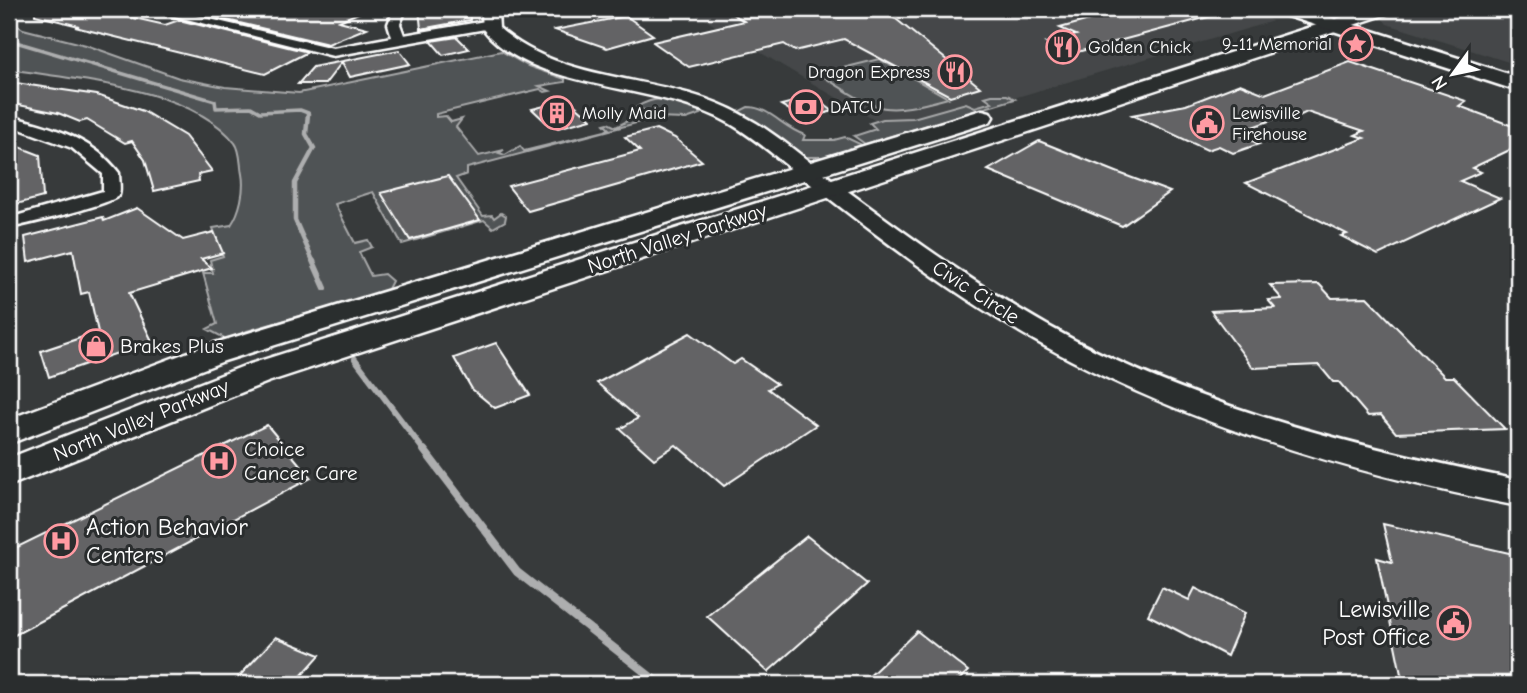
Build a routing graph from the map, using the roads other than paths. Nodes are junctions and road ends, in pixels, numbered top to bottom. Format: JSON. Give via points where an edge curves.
{"nodes":[{"id":1,"x":153,"y":9,"type":"edge"},
{"id":2,"x":400,"y":9,"type":"edge"},
{"id":3,"x":1384,"y":9,"type":"edge"},
{"id":4,"x":1282,"y":13,"type":"edge"},
{"id":5,"x":1329,"y":15,"type":"edge"},
{"id":6,"x":492,"y":17,"type":"edge"},
{"id":7,"x":399,"y":39,"type":"junction"},
{"id":8,"x":1153,"y":64,"type":"junction"},
{"id":9,"x":1518,"y":72,"type":"edge"},
{"id":10,"x":1181,"y":75,"type":"junction"},
{"id":11,"x":1103,"y":79,"type":"junction"},
{"id":12,"x":1518,"y":84,"type":"edge"},
{"id":13,"x":1130,"y":92,"type":"junction"},
{"id":14,"x":1034,"y":101,"type":"junction"},
{"id":15,"x":1056,"y":115,"type":"junction"},
{"id":16,"x":9,"y":120,"type":"edge"},
{"id":17,"x":819,"y":179,"type":"junction"},
{"id":18,"x":9,"y":223,"type":"edge"},
{"id":19,"x":9,"y":432,"type":"edge"},
{"id":20,"x":9,"y":473,"type":"edge"},
{"id":21,"x":1518,"y":493,"type":"edge"}],
"edges":[{"from":1,"to":7,"type":"street","via":[[333,52]]},
{"from":2,"to":7,"type":"street","via":[[394,24]]},
{"from":3,"to":5,"type":"main road","name":"North Valley Parkway"},
{"from":4,"to":5,"type":"main road"},
{"from":4,"to":8,"type":"main road","name":"North Valley Parkway"},
{"from":5,"to":9,"type":"main road"},
{"from":5,"to":10,"type":"main road","name":"North Valley Parkway"},
{"from":5,"to":12,"type":"main road"},
{"from":6,"to":7,"type":"street"},
{"from":6,"to":17,"type":"street","name":"Civic Circle","via":[[491,29],[525,57],[556,69],[700,103],[736,119]]},
{"from":8,"to":10,"type":"main road"},
{"from":8,"to":11,"type":"main road","name":"North Valley Parkway"},
{"from":10,"to":13,"type":"main road","name":"North Valley Parkway"},
{"from":11,"to":13,"type":"main road"},
{"from":11,"to":14,"type":"main road","name":"North Valley Parkway"},
{"from":13,"to":15,"type":"main road","name":"North Valley Parkway"},
{"from":14,"to":15,"type":"main road"},
{"from":14,"to":17,"type":"main road","name":"North Valley Parkway"},
{"from":15,"to":17,"type":"main road","name":"North Valley Parkway"},
{"from":16,"to":18,"type":"street","via":[[58,134],[88,150],[111,173],[111,194]]},
{"from":17,"to":19,"type":"main road","name":"North Valley Parkway","via":[[213,354]]},
{"from":17,"to":20,"type":"main road","name":"North Valley Parkway","via":[[256,374]]},
{"from":17,"to":21,"type":"street","name":"Civic Circle","via":[[1013,318],[1155,387],[1241,422],[1332,451]]}]}
